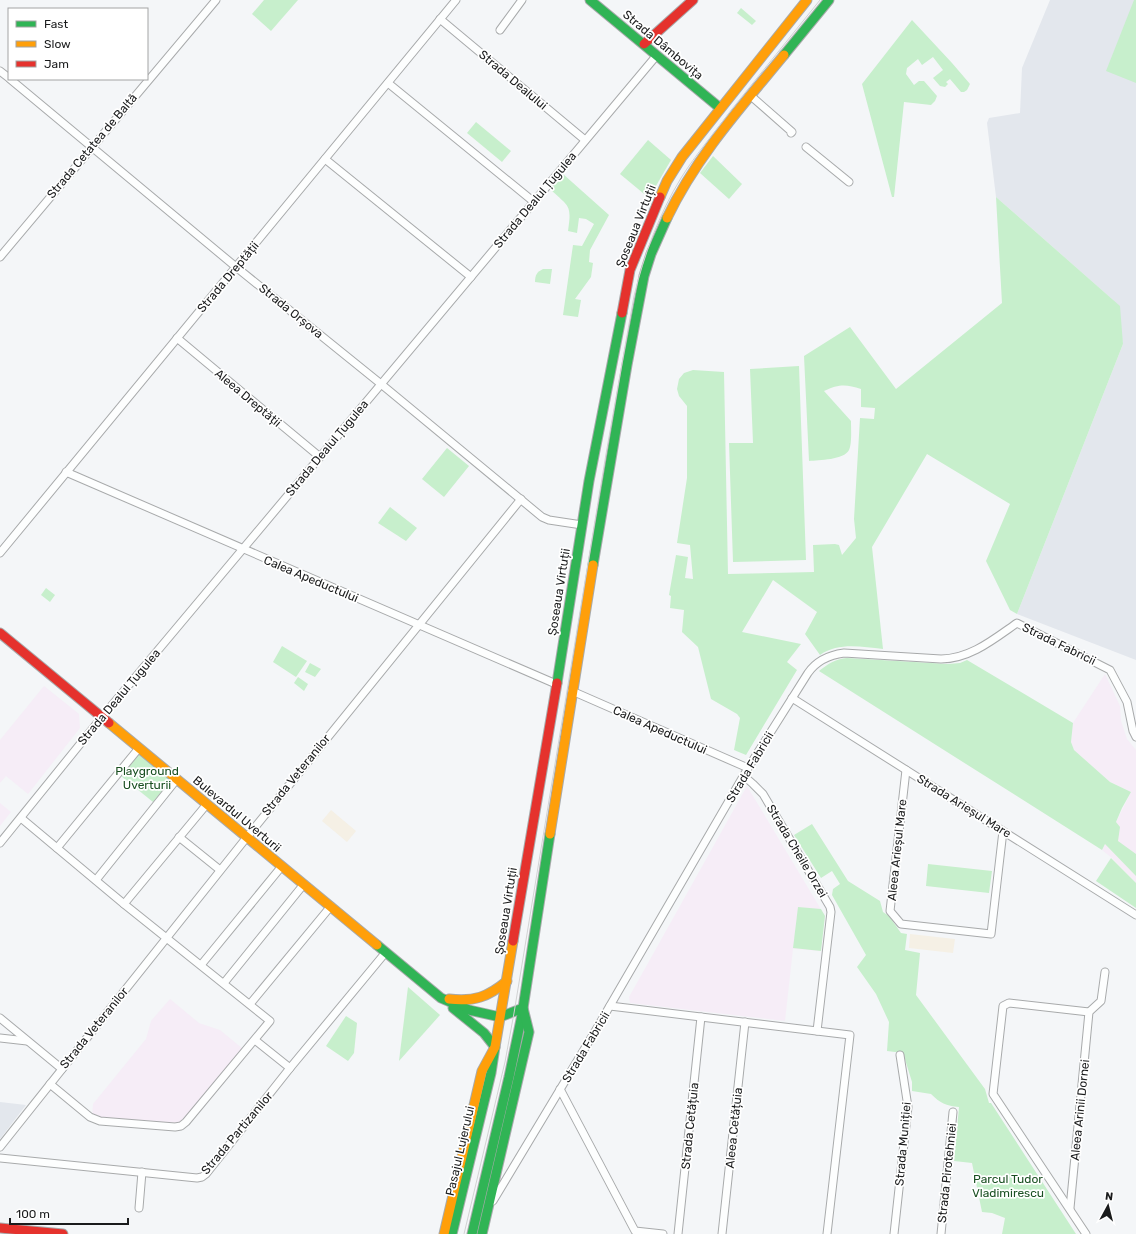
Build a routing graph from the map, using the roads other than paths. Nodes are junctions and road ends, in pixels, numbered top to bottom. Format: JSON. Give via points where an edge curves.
{"nodes":[{"id":1,"x":216,"y":0,"type":"edge"},
{"id":2,"x":456,"y":0,"type":"edge"},
{"id":3,"x":522,"y":0,"type":"edge"},
{"id":4,"x":590,"y":0,"type":"edge"},
{"id":5,"x":693,"y":0,"type":"edge"},
{"id":6,"x":807,"y":0,"type":"edge"},
{"id":7,"x":829,"y":0,"type":"edge"},
{"id":8,"x":440,"y":19,"type":"junction"},
{"id":9,"x":500,"y":30,"type":"dead end"},
{"id":10,"x":644,"y":44,"type":"junction"},
{"id":11,"x":657,"y":55,"type":"junction"},
{"id":12,"x":12,"y":80,"type":"edge"},
{"id":13,"x":388,"y":83,"type":"junction"},
{"id":14,"x":751,"y":96,"type":"junction"},
{"id":15,"x":720,"y":108,"type":"junction"},
{"id":16,"x":791,"y":134,"type":"dead end"},
{"id":17,"x":585,"y":140,"type":"junction"},
{"id":18,"x":92,"y":146,"type":"junction"},
{"id":19,"x":806,"y":147,"type":"dead end"},
{"id":20,"x":325,"y":159,"type":"junction"},
{"id":21,"x":849,"y":182,"type":"dead end"},
{"id":22,"x":534,"y":202,"type":"junction"},
{"id":23,"x":0,"y":257,"type":"edge"},
{"id":24,"x":236,"y":267,"type":"junction"},
{"id":25,"x":470,"y":277,"type":"junction"},
{"id":26,"x":177,"y":338,"type":"junction"},
{"id":27,"x":381,"y":384,"type":"junction"},
{"id":28,"x":320,"y":457,"type":"junction"},
{"id":29,"x":66,"y":472,"type":"junction"},
{"id":30,"x":521,"y":499,"type":"junction"},
{"id":31,"x":582,"y":525,"type":"junction"},
{"id":32,"x":242,"y":549,"type":"junction"},
{"id":33,"x":0,"y":553,"type":"edge"},
{"id":34,"x":418,"y":625,"type":"junction"},
{"id":35,"x":0,"y":632,"type":"edge"},
{"id":36,"x":556,"y":684,"type":"junction"},
{"id":37,"x":572,"y":691,"type":"junction"},
{"id":38,"x":792,"y":698,"type":"junction"},
{"id":39,"x":102,"y":717,"type":"junction"},
{"id":40,"x":1136,"y":737,"type":"edge"},
{"id":41,"x":139,"y":748,"type":"junction"},
{"id":42,"x":748,"y":768,"type":"junction"},
{"id":43,"x":906,"y":770,"type":"junction"},
{"id":44,"x":744,"y":776,"type":"junction"},
{"id":45,"x":177,"y":779,"type":"junction"},
{"id":46,"x":207,"y":804,"type":"junction"},
{"id":47,"x":21,"y":818,"type":"junction"},
{"id":48,"x":1003,"y":831,"type":"junction"},
{"id":49,"x":247,"y":837,"type":"junction"},
{"id":50,"x":179,"y":838,"type":"junction"},
{"id":51,"x":0,"y":843,"type":"edge"},
{"id":52,"x":57,"y":848,"type":"junction"},
{"id":53,"x":282,"y":866,"type":"junction"},
{"id":54,"x":220,"y":870,"type":"junction"},
{"id":55,"x":96,"y":880,"type":"junction"},
{"id":56,"x":304,"y":884,"type":"junction"},
{"id":57,"x":124,"y":904,"type":"junction"},
{"id":58,"x":331,"y":906,"type":"junction"},
{"id":59,"x":1136,"y":915,"type":"edge"},
{"id":60,"x":167,"y":938,"type":"junction"},
{"id":61,"x":386,"y":952,"type":"junction"},
{"id":62,"x":201,"y":965,"type":"junction"},
{"id":63,"x":1105,"y":972,"type":"dead end"},
{"id":64,"x":506,"y":981,"type":"junction"},
{"id":65,"x":224,"y":983,"type":"junction"},
{"id":66,"x":441,"y":998,"type":"junction"},
{"id":67,"x":250,"y":1004,"type":"junction"},
{"id":68,"x":610,"y":1006,"type":"junction"},
{"id":69,"x":523,"y":1008,"type":"junction"},
{"id":70,"x":1089,"y":1012,"type":"junction"},
{"id":71,"x":500,"y":1017,"type":"junction"},
{"id":72,"x":702,"y":1017,"type":"junction"},
{"id":73,"x":0,"y":1018,"type":"edge"},
{"id":74,"x":745,"y":1022,"type":"junction"},
{"id":75,"x":817,"y":1031,"type":"junction"},
{"id":76,"x":0,"y":1038,"type":"edge"},
{"id":77,"x":255,"y":1040,"type":"junction"},
{"id":78,"x":28,"y":1041,"type":"junction"},
{"id":79,"x":495,"y":1047,"type":"junction"},
{"id":80,"x":900,"y":1055,"type":"dead end"},
{"id":81,"x":290,"y":1068,"type":"junction"},
{"id":82,"x":62,"y":1069,"type":"junction"},
{"id":83,"x":50,"y":1084,"type":"junction"},
{"id":84,"x":560,"y":1089,"type":"junction"},
{"id":85,"x":953,"y":1112,"type":"dead end"},
{"id":86,"x":0,"y":1147,"type":"edge"},
{"id":87,"x":0,"y":1158,"type":"edge"},
{"id":88,"x":142,"y":1172,"type":"junction"},
{"id":89,"x":139,"y":1208,"type":"dead end"},
{"id":90,"x":1070,"y":1208,"type":"junction"},
{"id":91,"x":487,"y":1209,"type":"junction"},
{"id":92,"x":0,"y":1228,"type":"edge"},
{"id":93,"x":63,"y":1234,"type":"edge"},
{"id":94,"x":444,"y":1234,"type":"edge"},
{"id":95,"x":452,"y":1234,"type":"edge"},
{"id":96,"x":472,"y":1234,"type":"edge"},
{"id":97,"x":482,"y":1234,"type":"edge"},
{"id":98,"x":663,"y":1234,"type":"edge"},
{"id":99,"x":678,"y":1234,"type":"edge"},
{"id":100,"x":722,"y":1234,"type":"edge"},
{"id":101,"x":826,"y":1234,"type":"edge"},
{"id":102,"x":894,"y":1234,"type":"edge"},
{"id":103,"x":941,"y":1234,"type":"edge"},
{"id":104,"x":1086,"y":1234,"type":"edge"}],
"edges":[{"from":1,"to":18,"type":"street","name":"Strada Cetatea de Baltă"},
{"from":2,"to":8,"type":"street","name":"Strada Dreptății"},
{"from":3,"to":9,"type":"street"},
{"from":4,"to":10,"type":"main road","name":"Strada Dâmbovița"},
{"from":5,"to":10,"type":"main road"},
{"from":6,"to":15,"type":"main road","name":"Șoseaua Virtuții"},
{"from":7,"to":14,"type":"main road","name":"Șoseaua Virtuții"},
{"from":8,"to":13,"type":"street","name":"Strada Dreptății"},
{"from":8,"to":17,"type":"street","name":"Strada Dealului"},
{"from":10,"to":11,"type":"main road","name":"Strada Dâmbovița"},
{"from":11,"to":15,"type":"main road","name":"Strada Dâmbovița"},
{"from":11,"to":17,"type":"street","name":"Strada Dealul Țugulea"},
{"from":12,"to":18,"type":"street","name":"Strada Orșova"},
{"from":13,"to":20,"type":"street","name":"Strada Dreptății"},
{"from":13,"to":22,"type":"street"},
{"from":14,"to":16,"type":"street","via":[[792,132]]},
{"from":14,"to":37,"type":"main road","name":"Șoseaua Virtuții","via":[[705,153],[684,187],[660,232],[644,276]]},
{"from":15,"to":31,"type":"main road","name":"Șoseaua Virtuții","via":[[691,144],[667,181],[630,270]]},
{"from":17,"to":22,"type":"street","name":"Strada Dealul Țugulea"},
{"from":18,"to":23,"type":"street","name":"Strada Cetatea de Baltă"},
{"from":18,"to":24,"type":"street","name":"Strada Orșova"},
{"from":19,"to":21,"type":"street"},
{"from":20,"to":24,"type":"street","name":"Strada Dreptății"},
{"from":20,"to":25,"type":"street"},
{"from":22,"to":25,"type":"street","name":"Strada Dealul Țugulea"},
{"from":24,"to":26,"type":"street","name":"Strada Dreptății"},
{"from":24,"to":27,"type":"street","name":"Strada Orșova"},
{"from":25,"to":27,"type":"street","name":"Strada Dealul Țugulea"},
{"from":26,"to":28,"type":"street","name":"Aleea Dreptății"},
{"from":26,"to":29,"type":"street","name":"Strada Dreptății"},
{"from":27,"to":28,"type":"street","name":"Strada Dealul Țugulea"},
{"from":27,"to":30,"type":"street","name":"Strada Orșova"},
{"from":28,"to":32,"type":"street","name":"Strada Dealul Țugulea"},
{"from":29,"to":32,"type":"street","name":"Calea Apeductului"},
{"from":29,"to":33,"type":"street","name":"Strada Dreptății"},
{"from":30,"to":31,"type":"street","name":"Strada Orșova","via":[[545,518]]},
{"from":30,"to":34,"type":"street","name":"Strada Veteranilor"},
{"from":31,"to":36,"type":"main road","name":"Șoseaua Virtuții"},
{"from":32,"to":34,"type":"street","name":"Calea Apeductului"},
{"from":32,"to":39,"type":"street","name":"Strada Dealul Țugulea"},
{"from":34,"to":36,"type":"street","name":"Calea Apeductului"},
{"from":34,"to":49,"type":"street","name":"Strada Veteranilor"},
{"from":35,"to":39,"type":"main road","name":"Bulevardul Uverturii"},
{"from":36,"to":64,"type":"main road","name":"Șoseaua Virtuții"},
{"from":37,"to":42,"type":"street","name":"Calea Apeductului"},
{"from":37,"to":69,"type":"main road","name":"Șoseaua Virtuții"},
{"from":38,"to":40,"type":"street","name":"Strada Fabricii","via":[[812,668],[830,655],[850,653],[941,659],[960,657],[980,648],[1017,623],[1110,670],[1127,702]]},
{"from":38,"to":42,"type":"street","name":"Strada Fabricii"},
{"from":38,"to":43,"type":"street","name":"Strada Arieșul Mare"},
{"from":39,"to":41,"type":"main road","name":"Bulevardul Uverturii"},
{"from":39,"to":47,"type":"street","name":"Strada Dealul Țugulea"},
{"from":41,"to":45,"type":"main road","name":"Bulevardul Uverturii"},
{"from":41,"to":52,"type":"street"},
{"from":42,"to":44,"type":"street","name":"Strada Fabricii"},
{"from":43,"to":48,"type":"street","name":"Strada Arieșul Mare"},
{"from":43,"to":48,"type":"street","name":"Aleea Arieșul Mare","via":[[890,910],[902,924],[991,934]]},
{"from":44,"to":68,"type":"street","name":"Strada Fabricii"},
{"from":44,"to":75,"type":"street","name":"Strada Cheile Orzei","via":[[763,794],[830,907]]},
{"from":45,"to":46,"type":"main road","name":"Bulevardul Uverturii"},
{"from":45,"to":55,"type":"street"},
{"from":46,"to":49,"type":"main road","name":"Bulevardul Uverturii"},
{"from":46,"to":50,"type":"street"},
{"from":47,"to":51,"type":"street","name":"Strada Dealul Țugulea"},
{"from":47,"to":52,"type":"street"},
{"from":48,"to":59,"type":"street","name":"Strada Arieșul Mare"},
{"from":49,"to":53,"type":"main road","name":"Bulevardul Uverturii"},
{"from":49,"to":54,"type":"street","name":"Strada Veteranilor"},
{"from":50,"to":54,"type":"street"},
{"from":50,"to":57,"type":"street"},
{"from":52,"to":55,"type":"street"},
{"from":53,"to":56,"type":"main road","name":"Bulevardul Uverturii"},
{"from":53,"to":62,"type":"street"},
{"from":54,"to":60,"type":"street","name":"Strada Veteranilor"},
{"from":55,"to":57,"type":"street"},
{"from":56,"to":58,"type":"main road","name":"Bulevardul Uverturii"},
{"from":56,"to":65,"type":"street"},
{"from":57,"to":60,"type":"street"},
{"from":58,"to":61,"type":"main road","name":"Bulevardul Uverturii"},
{"from":58,"to":67,"type":"street"},
{"from":60,"to":62,"type":"street"},
{"from":60,"to":82,"type":"street","name":"Strada Veteranilor"},
{"from":61,"to":66,"type":"main road","name":"Bulevardul Uverturii"},
{"from":61,"to":81,"type":"street","name":"Strada Partizanilor"},
{"from":62,"to":65,"type":"street"},
{"from":63,"to":70,"type":"street","via":[[1101,1001]]},
{"from":64,"to":66,"type":"main road","via":[[491,994],[479,999],[466,1001]]},
{"from":64,"to":71,"type":"main road","name":"Șoseaua Virtuții"},
{"from":65,"to":67,"type":"street"},
{"from":66,"to":71,"type":"main road","name":"Bulevardul Uverturii","via":[[469,1010]]},
{"from":66,"to":79,"type":"main road","via":[[484,1033]]},
{"from":67,"to":77,"type":"street","via":[[270,1020]]},
{"from":68,"to":72,"type":"street"},
{"from":68,"to":84,"type":"street","name":"Strada Fabricii"},
{"from":69,"to":71,"type":"main road"},
{"from":69,"to":91,"type":"main road","name":"Șoseaua Virtuții","via":[[529,1032]]},
{"from":69,"to":96,"type":"main road","via":[[510,1077]]},
{"from":70,"to":90,"type":"street","name":"Aleea Arinii Dornei"},
{"from":70,"to":90,"type":"street","via":[[1009,1003],[1003,1006],[993,1094]]},
{"from":71,"to":79,"type":"main road","name":"Șoseaua Virtuții"},
{"from":72,"to":74,"type":"street"},
{"from":72,"to":99,"type":"street","name":"Strada Cetățuia"},
{"from":73,"to":78,"type":"street"},
{"from":74,"to":75,"type":"street"},
{"from":74,"to":100,"type":"street","name":"Aleea Cetățuia"},
{"from":75,"to":101,"type":"street","via":[[850,1035]]},
{"from":76,"to":78,"type":"street"},
{"from":77,"to":81,"type":"street"},
{"from":77,"to":83,"type":"street","via":[[181,1126],[100,1121],[90,1118]]},
{"from":78,"to":82,"type":"street"},
{"from":79,"to":94,"type":"main road","name":"Șoseaua Virtuții","via":[[482,1071]]},
{"from":79,"to":95,"type":"main road","name":"Pasajul Lujerului"},
{"from":80,"to":102,"type":"street","name":"Strada Muniției","via":[[908,1107]]},
{"from":81,"to":88,"type":"street","name":"Strada Partizanilor","via":[[202,1177]]},
{"from":82,"to":83,"type":"street","name":"Strada Veteranilor"},
{"from":83,"to":86,"type":"street","name":"Strada Veteranilor"},
{"from":84,"to":91,"type":"street","name":"Strada Fabricii"},
{"from":84,"to":98,"type":"street","via":[[635,1231]]},
{"from":85,"to":103,"type":"street","name":"Strada Pirotehniei"},
{"from":87,"to":88,"type":"street","name":"Strada Partizanilor"},
{"from":88,"to":89,"type":"street"},
{"from":90,"to":104,"type":"street"},
{"from":91,"to":97,"type":"main road","name":"Șoseaua Virtuții"},
{"from":92,"to":93,"type":"main road"}]}
